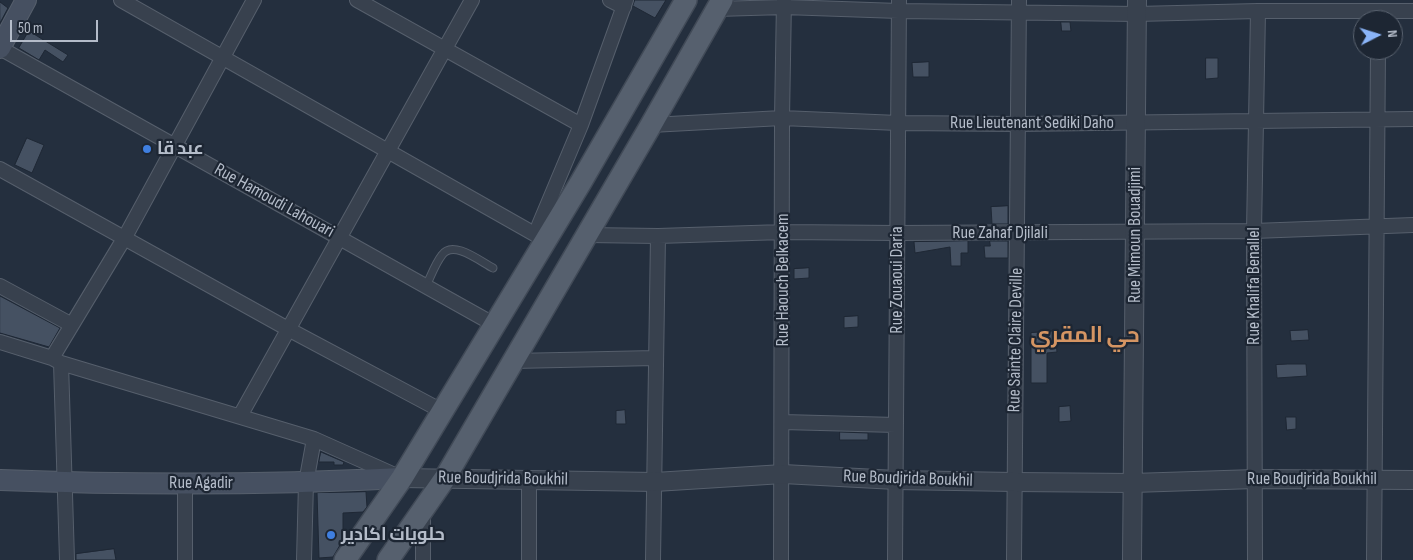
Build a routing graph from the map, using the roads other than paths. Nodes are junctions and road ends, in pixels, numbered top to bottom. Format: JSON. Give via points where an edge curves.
{"nodes":[{"id":1,"x":26,"y":0,"type":"edge"},
{"id":2,"x":120,"y":0,"type":"edge"},
{"id":3,"x":254,"y":0,"type":"edge"},
{"id":4,"x":357,"y":0,"type":"edge"},
{"id":5,"x":472,"y":0,"type":"edge"},
{"id":6,"x":610,"y":0,"type":"edge"},
{"id":7,"x":686,"y":0,"type":"edge"},
{"id":8,"x":784,"y":3,"type":"edge"},
{"id":9,"x":625,"y":4,"type":"edge"},
{"id":10,"x":719,"y":4,"type":"edge"},
{"id":11,"x":899,"y":5,"type":"edge"},
{"id":12,"x":1019,"y":6,"type":"edge"},
{"id":13,"x":1137,"y":7,"type":"edge"},
{"id":14,"x":1258,"y":11,"type":"junction"},
{"id":15,"x":1353,"y":11,"type":"edge"},
{"id":16,"x":0,"y":48,"type":"edge"},
{"id":17,"x":444,"y":49,"type":"junction"},
{"id":18,"x":222,"y":58,"type":"junction"},
{"id":19,"x":1378,"y":60,"type":"edge"},
{"id":20,"x":782,"y":118,"type":"junction"},
{"id":21,"x":1413,"y":119,"type":"edge"},
{"id":22,"x":1377,"y":120,"type":"junction"},
{"id":23,"x":1256,"y":121,"type":"junction"},
{"id":24,"x":1136,"y":122,"type":"junction"},
{"id":25,"x":898,"y":123,"type":"junction"},
{"id":26,"x":1017,"y":124,"type":"junction"},
{"id":27,"x":581,"y":125,"type":"junction"},
{"id":28,"x":651,"y":126,"type":"junction"},
{"id":29,"x":175,"y":145,"type":"junction"},
{"id":30,"x":387,"y":152,"type":"junction"},
{"id":31,"x":0,"y":169,"type":"edge"},
{"id":32,"x":1413,"y":225,"type":"edge"},
{"id":33,"x":1377,"y":226,"type":"junction"},
{"id":34,"x":1254,"y":231,"type":"junction"},
{"id":35,"x":783,"y":232,"type":"junction"},
{"id":36,"x":1135,"y":232,"type":"junction"},
{"id":37,"x":898,"y":233,"type":"junction"},
{"id":38,"x":1016,"y":233,"type":"junction"},
{"id":39,"x":587,"y":235,"type":"junction"},
{"id":40,"x":658,"y":236,"type":"junction"},
{"id":41,"x":124,"y":237,"type":"junction"},
{"id":42,"x":339,"y":237,"type":"junction"},
{"id":43,"x":545,"y":240,"type":"junction"},
{"id":44,"x":493,"y":268,"type":"dead end"},
{"id":45,"x":0,"y":286,"type":"edge"},
{"id":46,"x":426,"y":286,"type":"junction"},
{"id":47,"x":72,"y":325,"type":"junction"},
{"id":48,"x":495,"y":325,"type":"junction"},
{"id":49,"x":288,"y":329,"type":"junction"},
{"id":50,"x":0,"y":342,"type":"edge"},
{"id":51,"x":655,"y":358,"type":"junction"},
{"id":52,"x":57,"y":360,"type":"junction"},
{"id":53,"x":513,"y":361,"type":"junction"},
{"id":54,"x":442,"y":411,"type":"junction"},
{"id":55,"x":240,"y":416,"type":"junction"},
{"id":56,"x":783,"y":422,"type":"junction"},
{"id":57,"x":896,"y":425,"type":"junction"},
{"id":58,"x":314,"y":438,"type":"junction"},
{"id":59,"x":782,"y":474,"type":"junction"},
{"id":60,"x":402,"y":478,"type":"junction"},
{"id":61,"x":445,"y":478,"type":"junction"},
{"id":62,"x":1255,"y":479,"type":"junction"},
{"id":63,"x":0,"y":480,"type":"edge"},
{"id":64,"x":529,"y":480,"type":"junction"},
{"id":65,"x":896,"y":480,"type":"junction"},
{"id":66,"x":1375,"y":480,"type":"junction"},
{"id":67,"x":1413,"y":480,"type":"edge"},
{"id":68,"x":65,"y":482,"type":"junction"},
{"id":69,"x":655,"y":482,"type":"junction"},
{"id":70,"x":1014,"y":482,"type":"junction"},
{"id":71,"x":185,"y":483,"type":"junction"},
{"id":72,"x":306,"y":483,"type":"junction"},
{"id":73,"x":1133,"y":483,"type":"junction"},
{"id":74,"x":423,"y":510,"type":"junction"},
{"id":75,"x":67,"y":560,"type":"edge"},
{"id":76,"x":185,"y":560,"type":"edge"},
{"id":77,"x":304,"y":560,"type":"edge"},
{"id":78,"x":344,"y":560,"type":"edge"},
{"id":79,"x":388,"y":560,"type":"edge"},
{"id":80,"x":423,"y":560,"type":"edge"},
{"id":81,"x":529,"y":560,"type":"edge"},
{"id":82,"x":652,"y":560,"type":"edge"},
{"id":83,"x":781,"y":560,"type":"edge"},
{"id":84,"x":895,"y":560,"type":"edge"},
{"id":85,"x":1014,"y":560,"type":"edge"},
{"id":86,"x":1132,"y":560,"type":"edge"},
{"id":87,"x":1255,"y":560,"type":"edge"},
{"id":88,"x":1374,"y":560,"type":"edge"}],
"edges":[{"from":1,"to":16,"type":"main road"},
{"from":2,"to":18,"type":"street"},
{"from":3,"to":18,"type":"street"},
{"from":4,"to":17,"type":"street"},
{"from":5,"to":17,"type":"street"},
{"from":6,"to":9,"type":"street"},
{"from":7,"to":43,"type":"main road"},
{"from":8,"to":10,"type":"street"},
{"from":8,"to":11,"type":"street"},
{"from":8,"to":20,"type":"street","name":"Rue Haouch Belkacem"},
{"from":9,"to":27,"type":"street"},
{"from":10,"to":28,"type":"main road"},
{"from":11,"to":12,"type":"street"},
{"from":11,"to":25,"type":"street","name":"Rue Zouaoui Daria"},
{"from":12,"to":13,"type":"street"},
{"from":12,"to":26,"type":"street","name":"Rue Sainte Claire Deville"},
{"from":13,"to":14,"type":"street"},
{"from":13,"to":24,"type":"street","name":"Rue Mimoun Bouadjimi"},
{"from":14,"to":15,"type":"street"},
{"from":14,"to":23,"type":"street","name":"Rue Khalifa Benallel"},
{"from":16,"to":29,"type":"street","name":"Rue Hamoudi Lahouari"},
{"from":17,"to":27,"type":"street"},
{"from":17,"to":30,"type":"street"},
{"from":18,"to":29,"type":"street"},
{"from":18,"to":30,"type":"street"},
{"from":19,"to":22,"type":"street"},
{"from":20,"to":25,"type":"street","name":"Rue Lieutenant Sediki Daho"},
{"from":20,"to":28,"type":"street","name":"Rue Lieutenant Sediki Daho"},
{"from":20,"to":35,"type":"street","name":"Rue Haouch Belkacem"},
{"from":21,"to":22,"type":"street","name":"Rue Lieutenant Sediki Daho"},
{"from":22,"to":23,"type":"street","name":"Rue Lieutenant Sediki Daho"},
{"from":22,"to":33,"type":"street"},
{"from":23,"to":24,"type":"street","name":"Rue Lieutenant Sediki Daho"},
{"from":23,"to":34,"type":"street","name":"Rue Khalifa Benallel"},
{"from":24,"to":26,"type":"street","name":"Rue Lieutenant Sediki Daho"},
{"from":24,"to":36,"type":"street","name":"Rue Mimoun Bouadjimi"},
{"from":25,"to":26,"type":"street","name":"Rue Lieutenant Sediki Daho"},
{"from":25,"to":37,"type":"street","name":"Rue Zouaoui Daria"},
{"from":26,"to":38,"type":"street","name":"Rue Sainte Claire Deville"},
{"from":27,"to":43,"type":"street","via":[[539,225]]},
{"from":28,"to":39,"type":"main road"},
{"from":29,"to":41,"type":"street"},
{"from":29,"to":42,"type":"street","name":"Rue Hamoudi Lahouari"},
{"from":30,"to":42,"type":"street"},
{"from":30,"to":43,"type":"street"},
{"from":31,"to":41,"type":"street"},
{"from":32,"to":33,"type":"street","name":"Rue Zahaf Djilali"},
{"from":33,"to":34,"type":"street","name":"Rue Zahaf Djilali"},
{"from":33,"to":66,"type":"street"},
{"from":34,"to":36,"type":"street","name":"Rue Zahaf Djilali"},
{"from":34,"to":62,"type":"street","name":"Rue Khalifa Benallel"},
{"from":35,"to":37,"type":"street","name":"Rue Zahaf Djilali"},
{"from":35,"to":40,"type":"street","name":"Rue Zahaf Djilali"},
{"from":35,"to":56,"type":"street","name":"Rue Haouch Belkacem"},
{"from":36,"to":38,"type":"street","name":"Rue Zahaf Djilali"},
{"from":36,"to":73,"type":"street","name":"Rue Mimoun Bouadjimi"},
{"from":37,"to":38,"type":"street","name":"Rue Zahaf Djilali"},
{"from":37,"to":57,"type":"street","name":"Rue Zouaoui Daria"},
{"from":38,"to":70,"type":"street","name":"Rue Sainte Claire Deville"},
{"from":39,"to":40,"type":"street","name":"Rue Zahaf Djilali"},
{"from":39,"to":53,"type":"main road"},
{"from":40,"to":51,"type":"street"},
{"from":41,"to":47,"type":"street"},
{"from":41,"to":49,"type":"street"},
{"from":42,"to":46,"type":"street","name":"Rue Hamoudi Lahouari"},
{"from":42,"to":49,"type":"street"},
{"from":43,"to":48,"type":"main road"},
{"from":44,"to":46,"type":"lane","via":[[451,248],[443,253]]},
{"from":45,"to":47,"type":"street"},
{"from":46,"to":48,"type":"street","name":"Rue Hamoudi Lahouari"},
{"from":47,"to":52,"type":"street"},
{"from":48,"to":54,"type":"main road"},
{"from":49,"to":54,"type":"street"},
{"from":49,"to":55,"type":"street"},
{"from":50,"to":52,"type":"street"},
{"from":51,"to":53,"type":"street"},
{"from":51,"to":69,"type":"street"},
{"from":52,"to":55,"type":"street"},
{"from":52,"to":68,"type":"street"},
{"from":53,"to":61,"type":"main road"},
{"from":54,"to":60,"type":"main road"},
{"from":55,"to":58,"type":"street"},
{"from":56,"to":57,"type":"street"},
{"from":56,"to":59,"type":"street","name":"Rue Haouch Belkacem"},
{"from":57,"to":65,"type":"street","name":"Rue Zouaoui Daria"},
{"from":58,"to":60,"type":"street"},
{"from":58,"to":72,"type":"street"},
{"from":59,"to":65,"type":"street","name":"Rue Boudjrida Boukhil"},
{"from":59,"to":69,"type":"street","name":"Rue Boudjrida Boukhil"},
{"from":59,"to":83,"type":"street","name":"Rue Haouch Belkacem"},
{"from":60,"to":61,"type":"street","name":"Rue Boudjrida Boukhil"},
{"from":60,"to":72,"type":"main road","name":"Rue Agadir"},
{"from":60,"to":78,"type":"main road"},
{"from":61,"to":64,"type":"street","name":"Rue Boudjrida Boukhil"},
{"from":61,"to":74,"type":"main road"},
{"from":62,"to":66,"type":"street","name":"Rue Boudjrida Boukhil"},
{"from":62,"to":73,"type":"street","name":"Rue Boudjrida Boukhil"},
{"from":62,"to":87,"type":"street","name":"Rue Khalifa Benallel"},
{"from":63,"to":68,"type":"main road","name":"Rue Agadir"},
{"from":64,"to":69,"type":"street","name":"Rue Boudjrida Boukhil"},
{"from":64,"to":81,"type":"street"},
{"from":65,"to":70,"type":"street","name":"Rue Boudjrida Boukhil"},
{"from":65,"to":84,"type":"street","name":"Rue Zouaoui Daria"},
{"from":66,"to":67,"type":"street","name":"Rue Boudjrida Boukhil"},
{"from":66,"to":88,"type":"street"},
{"from":68,"to":71,"type":"main road","name":"Rue Agadir"},
{"from":68,"to":75,"type":"street"},
{"from":69,"to":82,"type":"street"},
{"from":70,"to":73,"type":"street","name":"Rue Boudjrida Boukhil"},
{"from":70,"to":85,"type":"street","name":"Rue Sainte Claire Deville"},
{"from":71,"to":72,"type":"main road","name":"Rue Agadir"},
{"from":71,"to":76,"type":"street"},
{"from":72,"to":77,"type":"street"},
{"from":73,"to":86,"type":"street","name":"Rue Mimoun Bouadjimi"},
{"from":74,"to":79,"type":"main road"},
{"from":74,"to":80,"type":"street"}]}
